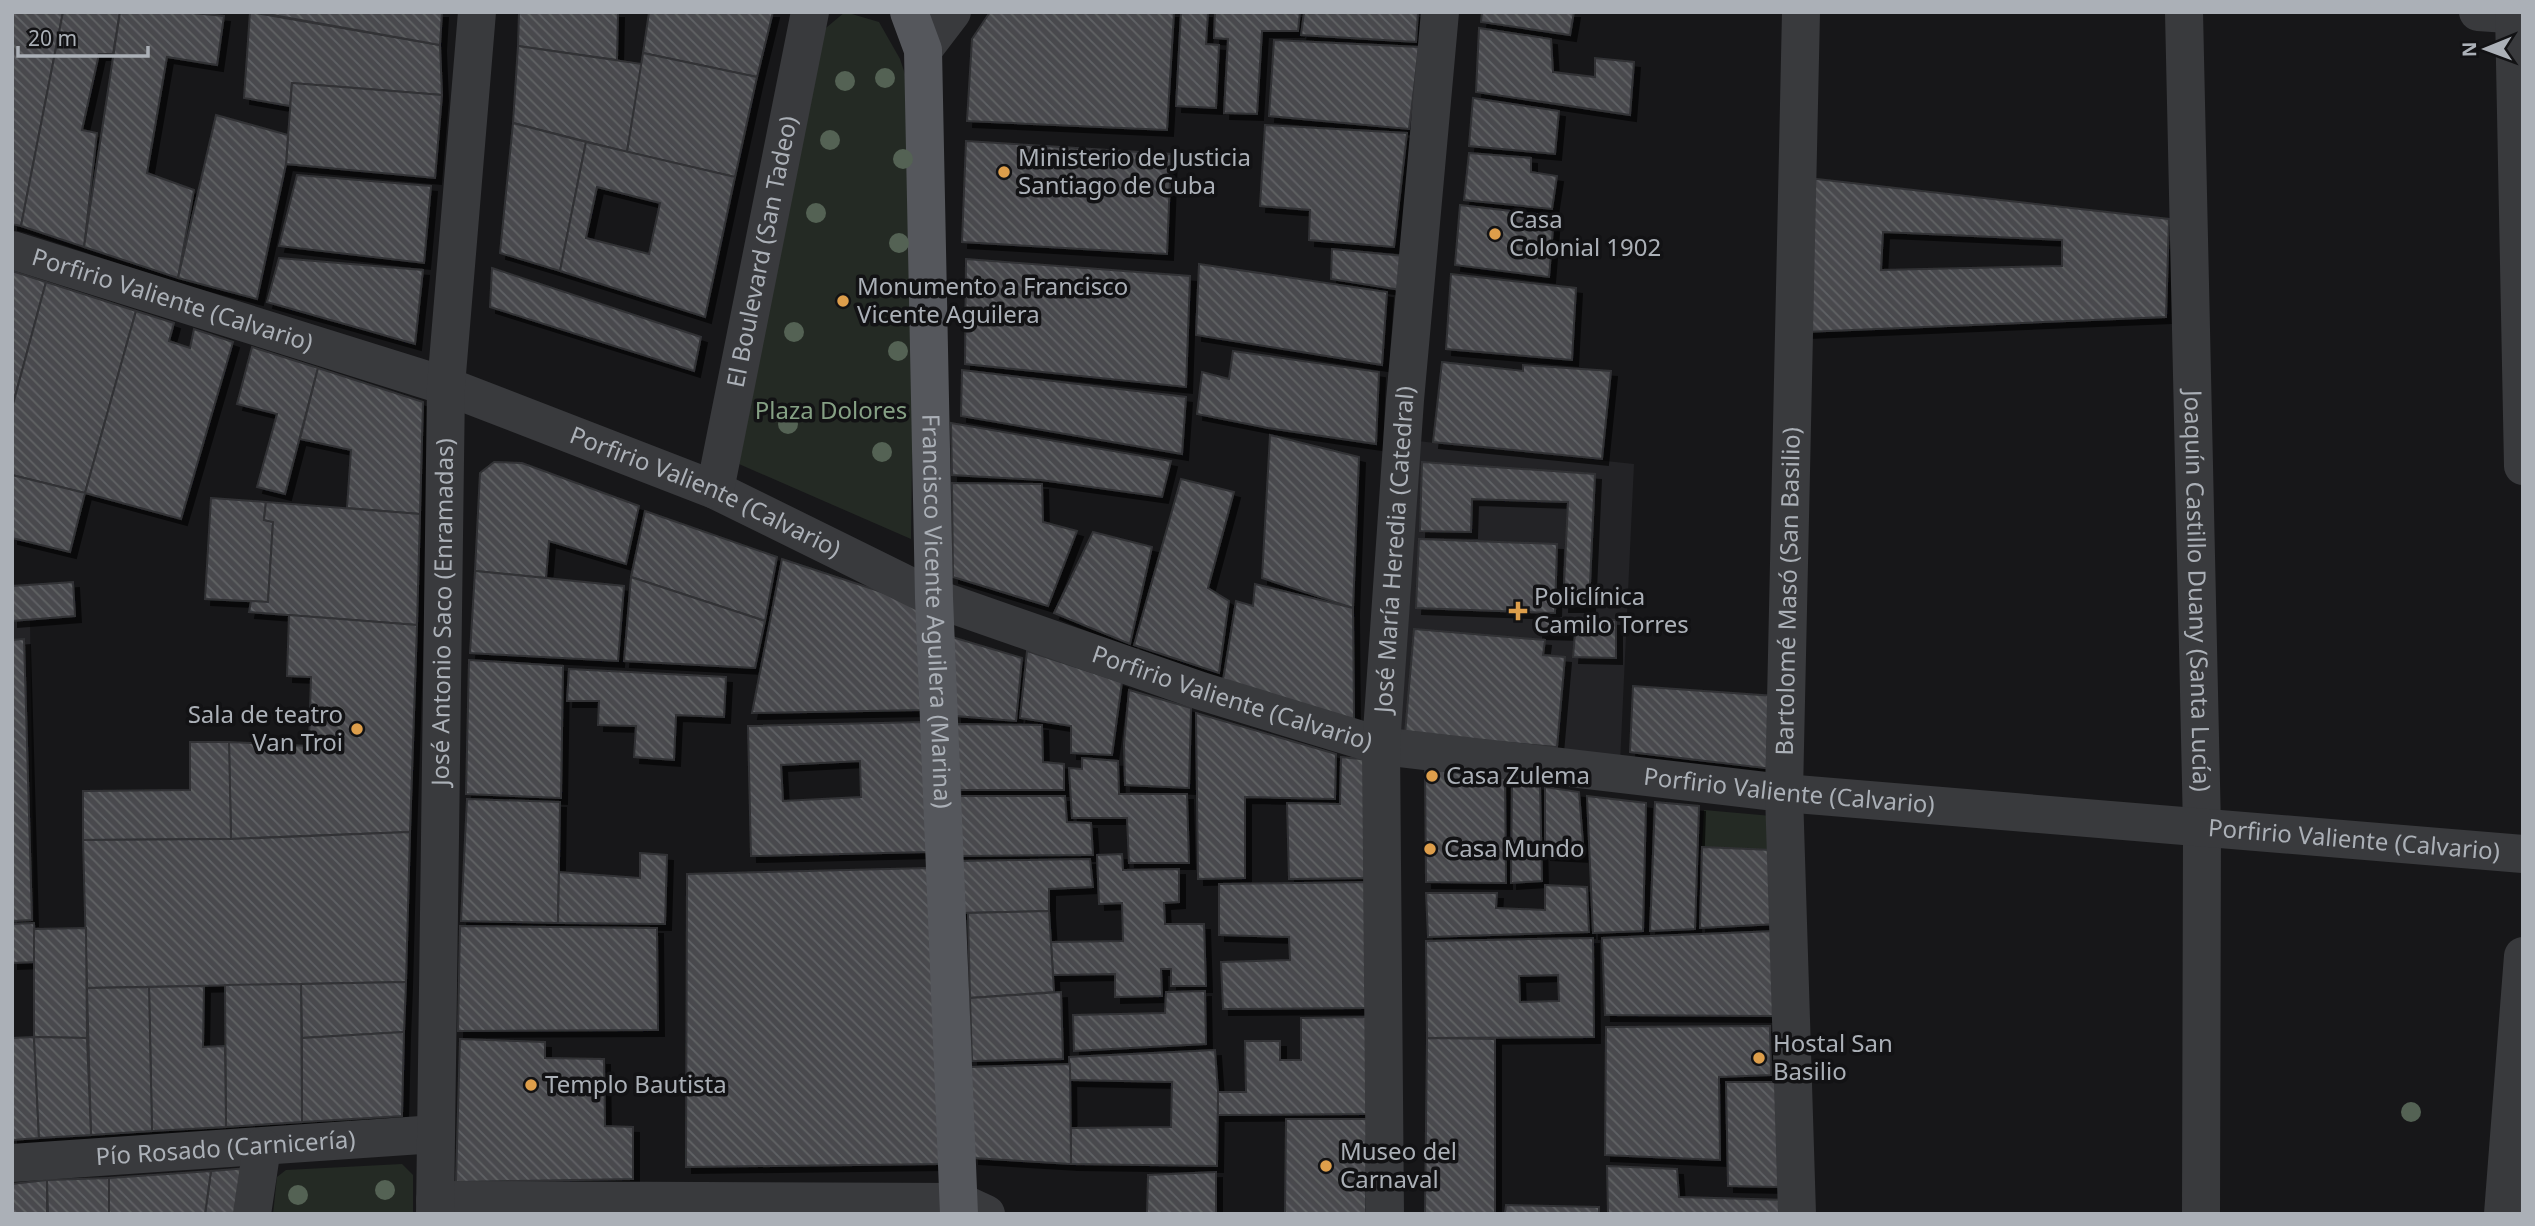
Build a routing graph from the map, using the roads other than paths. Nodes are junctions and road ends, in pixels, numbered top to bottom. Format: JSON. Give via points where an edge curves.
{"nodes":[{"id":1,"x":477,"y":12,"type":"edge"},
{"id":2,"x":810,"y":12,"type":"edge"},
{"id":3,"x":909,"y":12,"type":"edge"},
{"id":4,"x":952,"y":12,"type":"edge"},
{"id":5,"x":1440,"y":12,"type":"edge"},
{"id":6,"x":1801,"y":12,"type":"edge"},
{"id":7,"x":2184,"y":12,"type":"edge"},
{"id":8,"x":2507,"y":13,"type":"edge"},
{"id":9,"x":923,"y":50,"type":"junction"},
{"id":10,"x":12,"y":250,"type":"edge"},
{"id":11,"x":446,"y":386,"type":"junction"},
{"id":12,"x":2523,"y":466,"type":"edge"},
{"id":13,"x":715,"y":490,"type":"junction"},
{"id":14,"x":934,"y":598,"type":"junction"},
{"id":15,"x":1381,"y":746,"type":"junction"},
{"id":16,"x":1784,"y":793,"type":"junction"},
{"id":17,"x":2202,"y":828,"type":"junction"},
{"id":18,"x":2523,"y":854,"type":"edge"},
{"id":19,"x":2523,"y":956,"type":"edge"},
{"id":20,"x":436,"y":1134,"type":"junction"},
{"id":21,"x":262,"y":1147,"type":"junction"},
{"id":22,"x":12,"y":1163,"type":"edge"},
{"id":23,"x":435,"y":1207,"type":"edge"},
{"id":24,"x":968,"y":1210,"type":"edge"},
{"id":25,"x":251,"y":1214,"type":"edge"},
{"id":26,"x":1385,"y":1214,"type":"edge"},
{"id":27,"x":1797,"y":1214,"type":"edge"},
{"id":28,"x":2201,"y":1214,"type":"edge"},
{"id":29,"x":2503,"y":1214,"type":"edge"}],
"edges":[{"from":1,"to":11,"type":"street","name":"José Antonio Saco (Enramadas)"},
{"from":2,"to":13,"type":"street","name":"El Boulevard (San Tadeo)"},
{"from":3,"to":9,"type":"main road","name":"Francisco Vicente Aguilera (Marina)"},
{"from":4,"to":9,"type":"street"},
{"from":5,"to":15,"type":"street","name":"José María Heredia (Catedral)","via":[[1406,386]]},
{"from":6,"to":16,"type":"street","name":"Bartolomé Masó (San Basilio)"},
{"from":7,"to":17,"type":"street","name":"Joaquín Castillo Duany (Santa Lucía)"},
{"from":8,"to":12,"type":"street"},
{"from":9,"to":14,"type":"main road","name":"Francisco Vicente Aguilera (Marina)"},
{"from":10,"to":11,"type":"street","name":"Porfirio Valiente (Calvario)"},
{"from":11,"to":13,"type":"street","name":"Porfirio Valiente (Calvario)"},
{"from":11,"to":20,"type":"street","name":"José Antonio Saco (Enramadas)"},
{"from":13,"to":14,"type":"street","name":"Porfirio Valiente (Calvario)"},
{"from":14,"to":15,"type":"street","name":"Porfirio Valiente (Calvario)","via":[[1201,691]]},
{"from":14,"to":24,"type":"main road","name":"Francisco Vicente Aguilera (Marina)"},
{"from":15,"to":16,"type":"street","name":"Porfirio Valiente (Calvario)"},
{"from":15,"to":26,"type":"street","name":"José María Heredia (Catedral)"},
{"from":16,"to":17,"type":"street","name":"Porfirio Valiente (Calvario)"},
{"from":16,"to":27,"type":"street","name":"Bartolomé Masó (San Basilio)"},
{"from":17,"to":18,"type":"street","name":"Porfirio Valiente (Calvario)"},
{"from":17,"to":28,"type":"street","name":"Joaquín Castillo Duany (Santa Lucía)"},
{"from":19,"to":29,"type":"street"},
{"from":20,"to":21,"type":"street","name":"Pío Rosado (Carnicería)"},
{"from":20,"to":23,"type":"street","name":"José Antonio Saco (Enramadas)"},
{"from":21,"to":22,"type":"street","name":"Pío Rosado (Carnicería)"},
{"from":21,"to":25,"type":"street"},
{"from":23,"to":24,"type":"street"}]}
